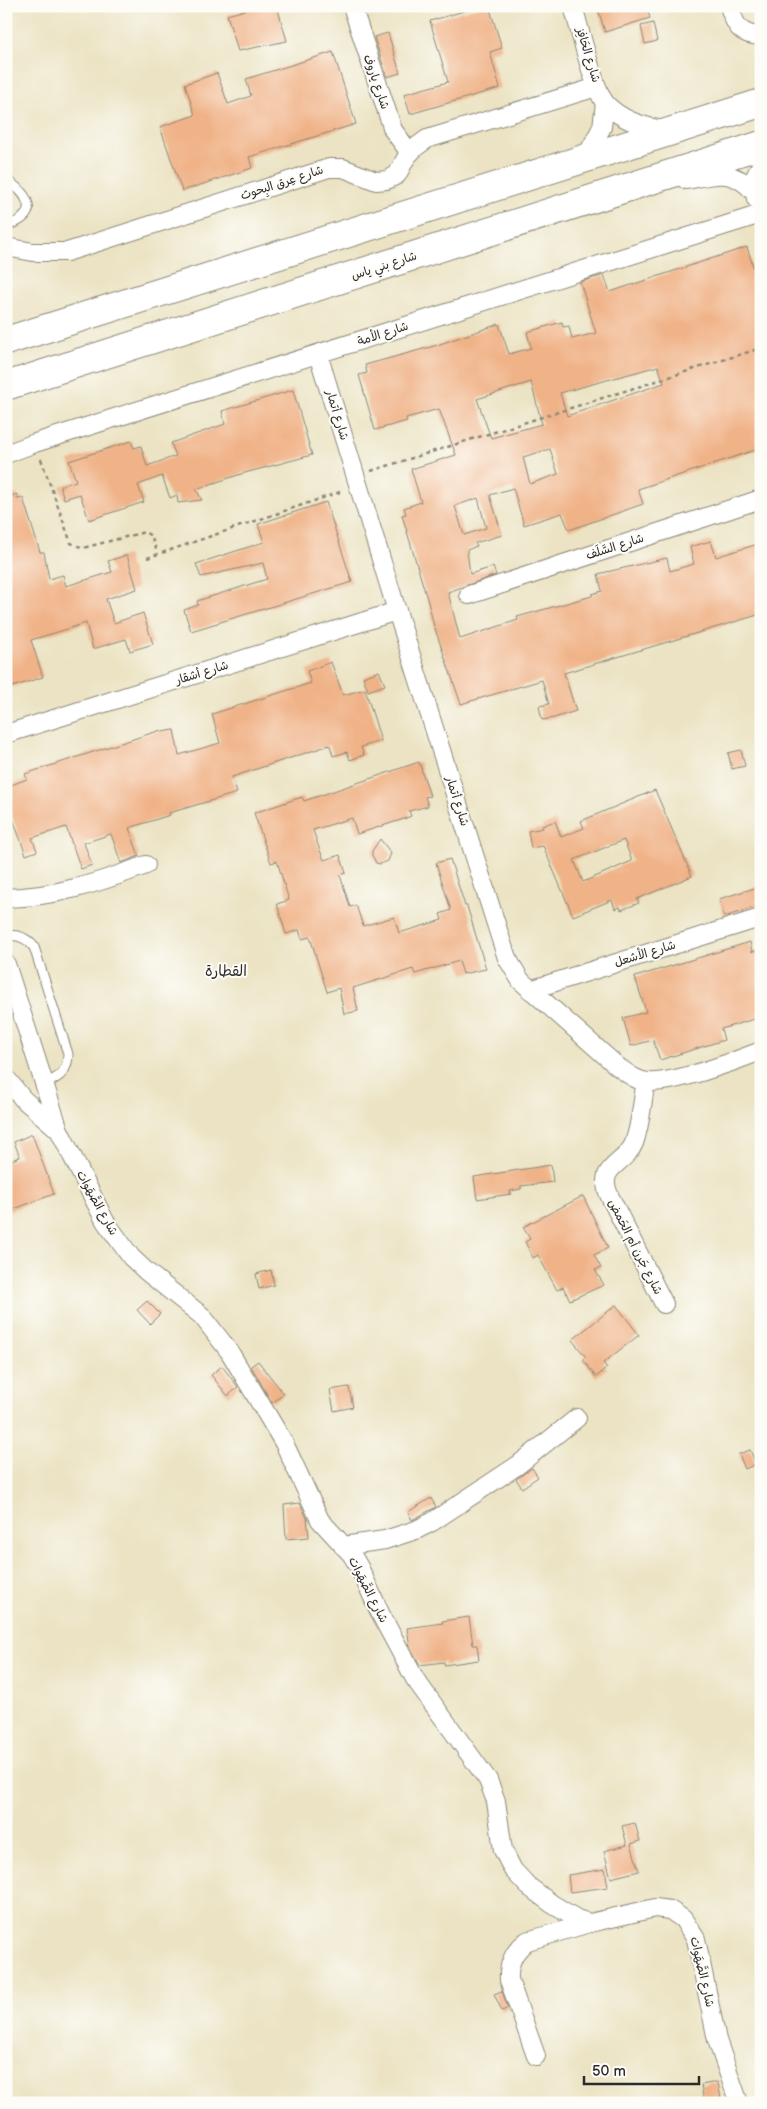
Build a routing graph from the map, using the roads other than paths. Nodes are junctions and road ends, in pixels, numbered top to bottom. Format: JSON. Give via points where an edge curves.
{"nodes":[{"id":1,"x":352,"y":6,"type":"edge"},
{"id":2,"x":572,"y":6,"type":"edge"},
{"id":3,"x":729,"y":6,"type":"edge"},
{"id":4,"x":761,"y":36,"type":"edge"},
{"id":5,"x":597,"y":87,"type":"junction"},
{"id":6,"x":605,"y":103,"type":"junction"},
{"id":7,"x":761,"y":103,"type":"edge"},
{"id":8,"x":673,"y":131,"type":"junction"},
{"id":9,"x":761,"y":145,"type":"edge"},
{"id":10,"x":410,"y":152,"type":"junction"},
{"id":11,"x":585,"y":159,"type":"junction"},
{"id":12,"x":761,"y":165,"type":"edge"},
{"id":13,"x":6,"y":179,"type":"edge"},
{"id":14,"x":654,"y":179,"type":"junction"},
{"id":15,"x":759,"y":205,"type":"edge"},
{"id":16,"x":6,"y":225,"type":"edge"},
{"id":17,"x":6,"y":247,"type":"edge"},
{"id":18,"x":6,"y":341,"type":"edge"},
{"id":19,"x":318,"y":354,"type":"junction"},
{"id":20,"x":6,"y":386,"type":"edge"},
{"id":21,"x":6,"y":454,"type":"edge"},
{"id":22,"x":761,"y":499,"type":"edge"},
{"id":23,"x":469,"y":595,"type":"dead end"},
{"id":24,"x":397,"y":611,"type":"junction"},
{"id":25,"x":6,"y":734,"type":"edge"},
{"id":26,"x":146,"y":865,"type":"dead end"},
{"id":27,"x":6,"y":898,"type":"edge"},
{"id":28,"x":760,"y":918,"type":"edge"},
{"id":29,"x":6,"y":936,"type":"edge"},
{"id":30,"x":6,"y":964,"type":"edge"},
{"id":31,"x":530,"y":990,"type":"junction"},
{"id":32,"x":759,"y":1052,"type":"edge"},
{"id":33,"x":6,"y":1078,"type":"edge"},
{"id":34,"x":646,"y":1082,"type":"junction"},
{"id":35,"x":44,"y":1083,"type":"junction"},
{"id":36,"x":59,"y":1130,"type":"junction"},
{"id":37,"x":664,"y":1304,"type":"dead end"},
{"id":38,"x":577,"y":1418,"type":"dead end"},
{"id":39,"x":343,"y":1546,"type":"junction"},
{"id":40,"x":590,"y":1923,"type":"junction"},
{"id":41,"x":536,"y":2056,"type":"dead end"},
{"id":42,"x":739,"y":2103,"type":"edge"}],
"edges":[{"from":1,"to":10,"type":"street","name":"شارع ياروف","via":[[394,130]]},
{"from":2,"to":5,"type":"street","name":"شارع الحَافِز"},
{"from":3,"to":4,"type":"street","via":[[740,29],[748,35]]},
{"from":5,"to":6,"type":"street","name":"شارع الحَافِز"},
{"from":5,"to":10,"type":"street","name":"شارع عِرق البِحوث","via":[[438,135]]},
{"from":6,"to":8,"type":"street","name":"شارع الحَافِز","via":[[636,123]]},
{"from":6,"to":11,"type":"street","via":[[602,127]]},
{"from":7,"to":8,"type":"main road"},
{"from":8,"to":11,"type":"main road"},
{"from":9,"to":14,"type":"main road","name":"شارع بني ياس"},
{"from":10,"to":17,"type":"street","name":"شارع عِرق البِحوث","via":[[397,175],[387,180],[376,181],[343,168],[329,168],[67,252],[33,252]]},
{"from":11,"to":18,"type":"main road"},
{"from":12,"to":15,"type":"street","via":[[754,179]]},
{"from":13,"to":16,"type":"lane","via":[[21,192],[28,204],[24,218]]},
{"from":14,"to":15,"type":"street","via":[[684,180],[727,174],[742,181]]},
{"from":14,"to":20,"type":"main road","name":"شارع بني ياس"},
{"from":15,"to":19,"type":"street","name":"شارع الأمة"},
{"from":19,"to":21,"type":"street","name":"شارع الأمة"},
{"from":19,"to":24,"type":"street","name":"شارع أتمار"},
{"from":22,"to":23,"type":"street","name":"شارع السَّلَف"},
{"from":24,"to":25,"type":"street","name":"شارع أشقار"},
{"from":24,"to":31,"type":"street","name":"شارع أتمار","via":[[507,958]]},
{"from":26,"to":27,"type":"street","via":[[63,891]]},
{"from":28,"to":31,"type":"street","name":"شارع الأشعل"},
{"from":29,"to":35,"type":"lane","via":[[22,937],[34,948],[68,1054],[63,1073],[52,1082]]},
{"from":30,"to":35,"type":"street","name":"شارع الصَّهَوات"},
{"from":31,"to":34,"type":"street","name":"شارع أتمار","via":[[630,1076]]},
{"from":32,"to":34,"type":"street","via":[[678,1078]]},
{"from":33,"to":36,"type":"street","via":[[23,1099]]},
{"from":34,"to":37,"type":"street","name":"شارع جَرن أم الحَمض","via":[[634,1142],[624,1157],[611,1167],[606,1182],[610,1197]]},
{"from":35,"to":36,"type":"street","name":"شارع الصَّهَوات"},
{"from":36,"to":39,"type":"street","name":"شارع الصَّهَوات","via":[[117,1239],[147,1272],[202,1316],[221,1338],[284,1443],[320,1520]]},
{"from":38,"to":39,"type":"street","via":[[518,1465],[432,1522],[385,1540]]},
{"from":39,"to":40,"type":"street","name":"شارع الصَّهَوات","via":[[359,1567],[415,1679],[488,1780],[496,1801],[504,1850],[513,1870],[552,1904]]},
{"from":40,"to":41,"type":"street","via":[[527,1941],[512,1958],[509,1980]]},
{"from":40,"to":42,"type":"street","name":"شارع الصَّهَوات","via":[[655,1908],[670,1910],[688,1925],[696,1940],[717,2040]]}]}
